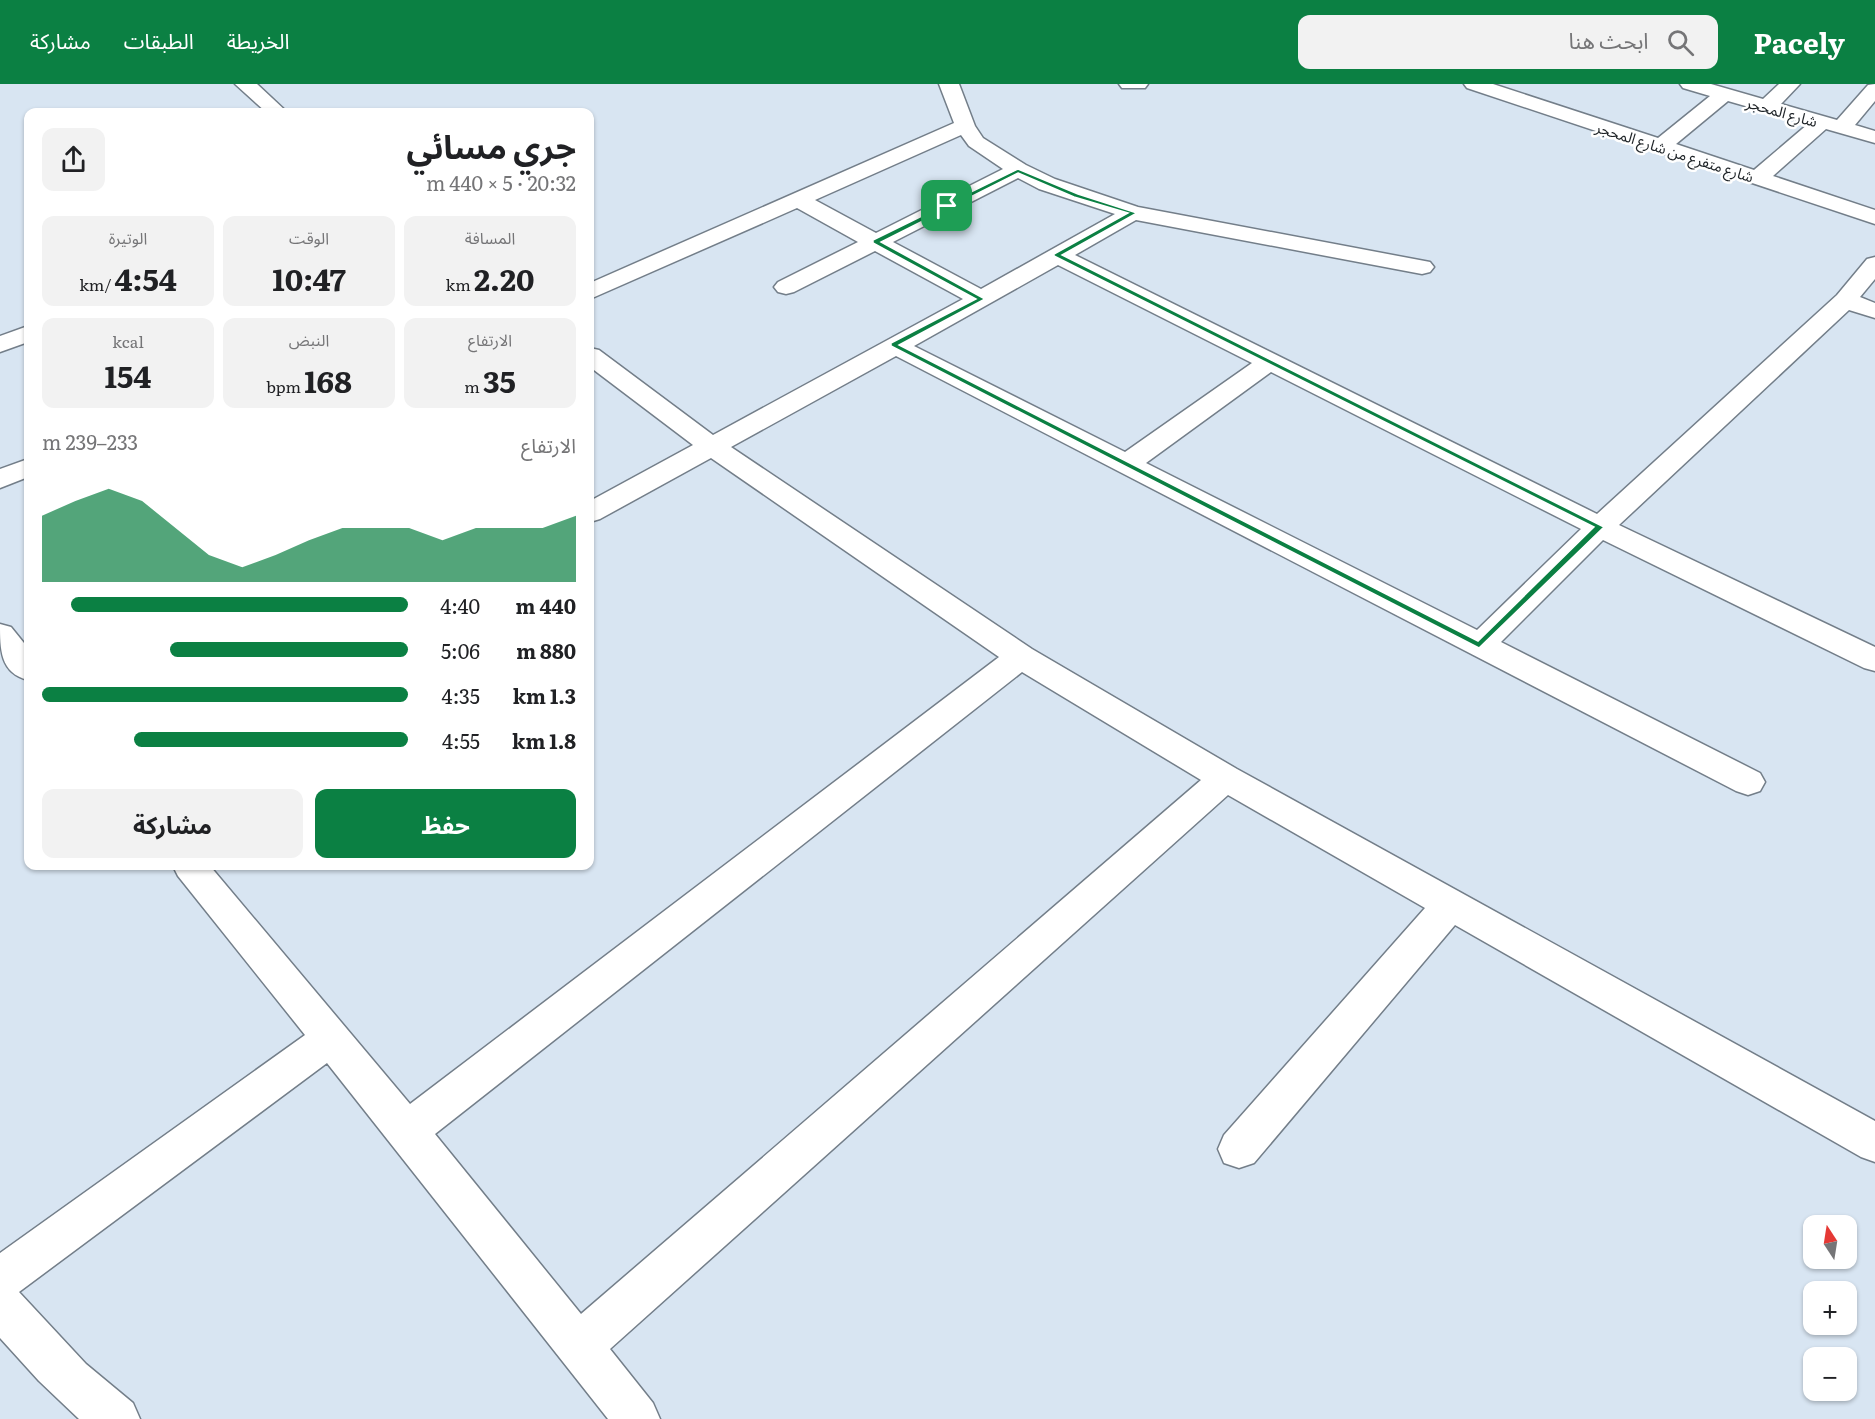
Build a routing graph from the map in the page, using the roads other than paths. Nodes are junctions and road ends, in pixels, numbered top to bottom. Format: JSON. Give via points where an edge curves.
{"nodes":[{"id":1,"x":246,"y":84,"type":"edge"},
{"id":2,"x":949,"y":84,"type":"edge"},
{"id":3,"x":1128,"y":84,"type":"edge"},
{"id":4,"x":1138,"y":84,"type":"edge"},
{"id":5,"x":1474,"y":84,"type":"edge"},
{"id":6,"x":1790,"y":84,"type":"edge"},
{"id":7,"x":1694,"y":85,"type":"edge"},
{"id":8,"x":1875,"y":89,"type":"edge"},
{"id":9,"x":1724,"y":94,"type":"junction"},
{"id":10,"x":1767,"y":106,"type":"junction"},
{"id":11,"x":273,"y":108,"type":"edge"},
{"id":12,"x":1832,"y":125,"type":"junction"},
{"id":13,"x":964,"y":126,"type":"junction"},
{"id":14,"x":1875,"y":137,"type":"edge"},
{"id":15,"x":1661,"y":146,"type":"junction"},
{"id":16,"x":1018,"y":170,"type":"junction"},
{"id":17,"x":1758,"y":178,"type":"junction"},
{"id":18,"x":798,"y":200,"type":"junction"},
{"id":19,"x":1133,"y":213,"type":"junction"},
{"id":20,"x":1875,"y":217,"type":"edge"},
{"id":21,"x":875,"y":242,"type":"junction"},
{"id":22,"x":1056,"y":255,"type":"junction"},
{"id":23,"x":1875,"y":264,"type":"edge"},
{"id":24,"x":1422,"y":267,"type":"dead end"},
{"id":25,"x":786,"y":287,"type":"dead end"},
{"id":26,"x":594,"y":290,"type":"edge"},
{"id":27,"x":981,"y":299,"type":"junction"},
{"id":28,"x":1845,"y":300,"type":"junction"},
{"id":29,"x":1875,"y":311,"type":"edge"},
{"id":30,"x":24,"y":335,"type":"edge"},
{"id":31,"x":0,"y":345,"type":"edge"},
{"id":32,"x":894,"y":345,"type":"junction"},
{"id":33,"x":594,"y":358,"type":"edge"},
{"id":34,"x":1269,"y":362,"type":"junction"},
{"id":35,"x":711,"y":446,"type":"junction"},
{"id":36,"x":1126,"y":464,"type":"junction"},
{"id":37,"x":24,"y":469,"type":"edge"},
{"id":38,"x":0,"y":480,"type":"edge"},
{"id":39,"x":594,"y":511,"type":"edge"},
{"id":40,"x":1600,"y":527,"type":"junction"},
{"id":41,"x":12,"y":636,"type":"edge"},
{"id":42,"x":1479,"y":645,"type":"junction"},
{"id":43,"x":1020,"y":657,"type":"junction"},
{"id":44,"x":1875,"y":660,"type":"edge"},
{"id":45,"x":24,"y":661,"type":"edge"},
{"id":46,"x":1225,"y":778,"type":"junction"},
{"id":47,"x":1748,"y":782,"type":"dead end"},
{"id":48,"x":193,"y":870,"type":"edge"},
{"id":49,"x":1450,"y":905,"type":"junction"},
{"id":50,"x":331,"y":1038,"type":"junction"},
{"id":51,"x":407,"y":1131,"type":"junction"},
{"id":52,"x":1875,"y":1143,"type":"edge"},
{"id":53,"x":1239,"y":1149,"type":"dead end"},
{"id":54,"x":0,"y":1279,"type":"edge"},
{"id":55,"x":0,"y":1304,"type":"edge"},
{"id":56,"x":580,"y":1345,"type":"junction"},
{"id":57,"x":117,"y":1419,"type":"edge"},
{"id":58,"x":637,"y":1419,"type":"edge"}],
"edges":[{"from":1,"to":11,"type":"street"},
{"from":2,"to":13,"type":"street"},
{"from":3,"to":4,"type":"street"},
{"from":5,"to":15,"type":"street","name":"شارع متفرع من شارع المحجر"},
{"from":6,"to":10,"type":"street"},
{"from":7,"to":9,"type":"street","name":"شارع المحجر"},
{"from":8,"to":12,"type":"street"},
{"from":9,"to":10,"type":"street","name":"شارع المحجر"},
{"from":9,"to":15,"type":"street"},
{"from":10,"to":12,"type":"street","name":"شارع المحجر"},
{"from":12,"to":14,"type":"street","name":"شارع المحجر"},
{"from":12,"to":17,"type":"street"},
{"from":13,"to":16,"type":"street","via":[[976,142]]},
{"from":13,"to":18,"type":"street"},
{"from":15,"to":17,"type":"street","name":"شارع متفرع من شارع المحجر"},
{"from":16,"to":19,"type":"street","via":[[1076,195]]},
{"from":16,"to":21,"type":"street"},
{"from":17,"to":20,"type":"street","name":"شارع متفرع من شارع المحجر"},
{"from":18,"to":21,"type":"street"},
{"from":18,"to":26,"type":"street"},
{"from":19,"to":22,"type":"street"},
{"from":19,"to":24,"type":"street"},
{"from":21,"to":25,"type":"street"},
{"from":21,"to":27,"type":"street"},
{"from":22,"to":27,"type":"street"},
{"from":22,"to":34,"type":"street"},
{"from":23,"to":28,"type":"street"},
{"from":27,"to":32,"type":"street"},
{"from":28,"to":29,"type":"street"},
{"from":28,"to":40,"type":"street"},
{"from":30,"to":31,"type":"street"},
{"from":32,"to":35,"type":"street"},
{"from":32,"to":36,"type":"street"},
{"from":33,"to":35,"type":"street"},
{"from":34,"to":36,"type":"street"},
{"from":34,"to":40,"type":"street"},
{"from":35,"to":39,"type":"street"},
{"from":35,"to":43,"type":"street"},
{"from":36,"to":42,"type":"street"},
{"from":37,"to":38,"type":"street"},
{"from":40,"to":42,"type":"street"},
{"from":40,"to":44,"type":"street"},
{"from":41,"to":45,"type":"street"},
{"from":42,"to":47,"type":"street"},
{"from":43,"to":46,"type":"street"},
{"from":43,"to":51,"type":"street"},
{"from":46,"to":49,"type":"street"},
{"from":46,"to":56,"type":"street"},
{"from":48,"to":50,"type":"street"},
{"from":49,"to":52,"type":"street"},
{"from":49,"to":53,"type":"street"},
{"from":50,"to":51,"type":"street"},
{"from":50,"to":54,"type":"street"},
{"from":51,"to":56,"type":"street"},
{"from":55,"to":57,"type":"street","via":[[51,1362]]},
{"from":56,"to":58,"type":"street"}]}
